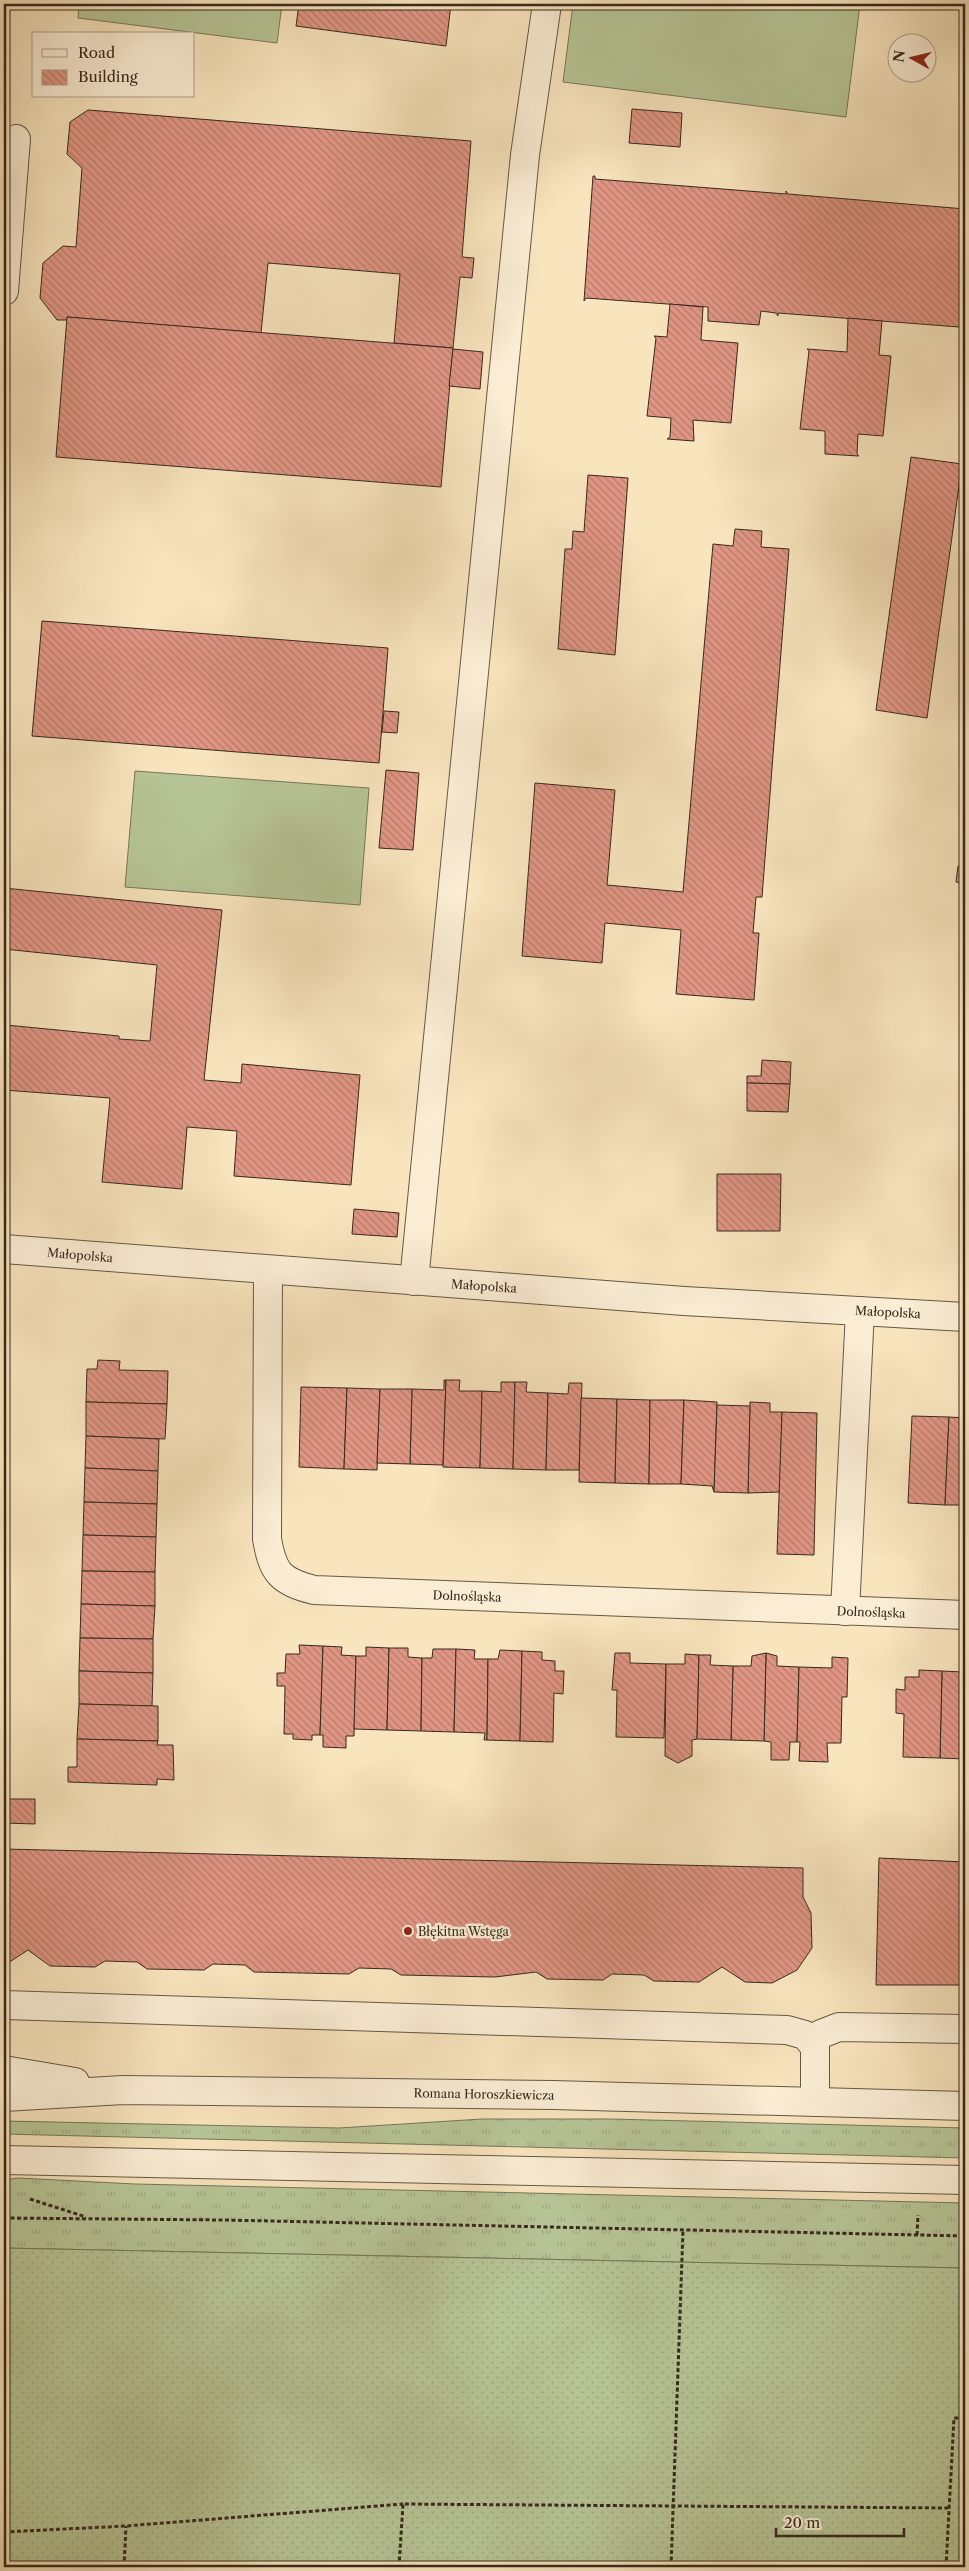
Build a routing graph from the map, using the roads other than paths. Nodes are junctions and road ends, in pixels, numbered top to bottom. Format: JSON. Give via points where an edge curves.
{"nodes":[{"id":1,"x":548,"y":4,"type":"edge"},
{"id":2,"x":16,"y":139,"type":"dead end"},
{"id":3,"x":4,"y":291,"type":"edge"},
{"id":4,"x":4,"y":1249,"type":"edge"},
{"id":5,"x":268,"y":1270,"type":"junction"},
{"id":6,"x":414,"y":1281,"type":"junction"},
{"id":7,"x":860,"y":1311,"type":"junction"},
{"id":8,"x":965,"y":1317,"type":"edge"},
{"id":9,"x":845,"y":1611,"type":"junction"},
{"id":10,"x":965,"y":1615,"type":"edge"},
{"id":11,"x":4,"y":2006,"type":"edge"},
{"id":12,"x":965,"y":2029,"type":"edge"},
{"id":13,"x":812,"y":2041,"type":"junction"},
{"id":14,"x":4,"y":2070,"type":"edge"},
{"id":15,"x":123,"y":2090,"type":"junction"},
{"id":16,"x":4,"y":2097,"type":"edge"},
{"id":17,"x":815,"y":2102,"type":"junction"},
{"id":18,"x":965,"y":2106,"type":"edge"},
{"id":19,"x":4,"y":2160,"type":"edge"},
{"id":20,"x":965,"y":2180,"type":"edge"}],
"edges":[{"from":1,"to":6,"type":"street","via":[[525,155]]},
{"from":2,"to":3,"type":"street"},
{"from":4,"to":5,"type":"street","name":"Małopolska"},
{"from":5,"to":6,"type":"street","name":"Małopolska"},
{"from":5,"to":9,"type":"street","name":"Dolnośląska","via":[[267,1539],[271,1562],[280,1576],[291,1584],[314,1590]]},
{"from":6,"to":7,"type":"street","name":"Małopolska"},
{"from":7,"to":8,"type":"street","name":"Małopolska"},
{"from":7,"to":9,"type":"street"},
{"from":9,"to":10,"type":"street","name":"Dolnośląska"},
{"from":11,"to":13,"type":"street","via":[[756,2028],[787,2030],[805,2035]]},
{"from":12,"to":13,"type":"street","via":[[839,2027]]},
{"from":13,"to":17,"type":"street","via":[[815,2047]]},
{"from":14,"to":15,"type":"street"},
{"from":15,"to":16,"type":"street","name":"Romana Horoszkiewicza"},
{"from":15,"to":17,"type":"street","name":"Romana Horoszkiewicza"},
{"from":17,"to":18,"type":"street","name":"Romana Horoszkiewicza"},
{"from":19,"to":20,"type":"street"}]}
